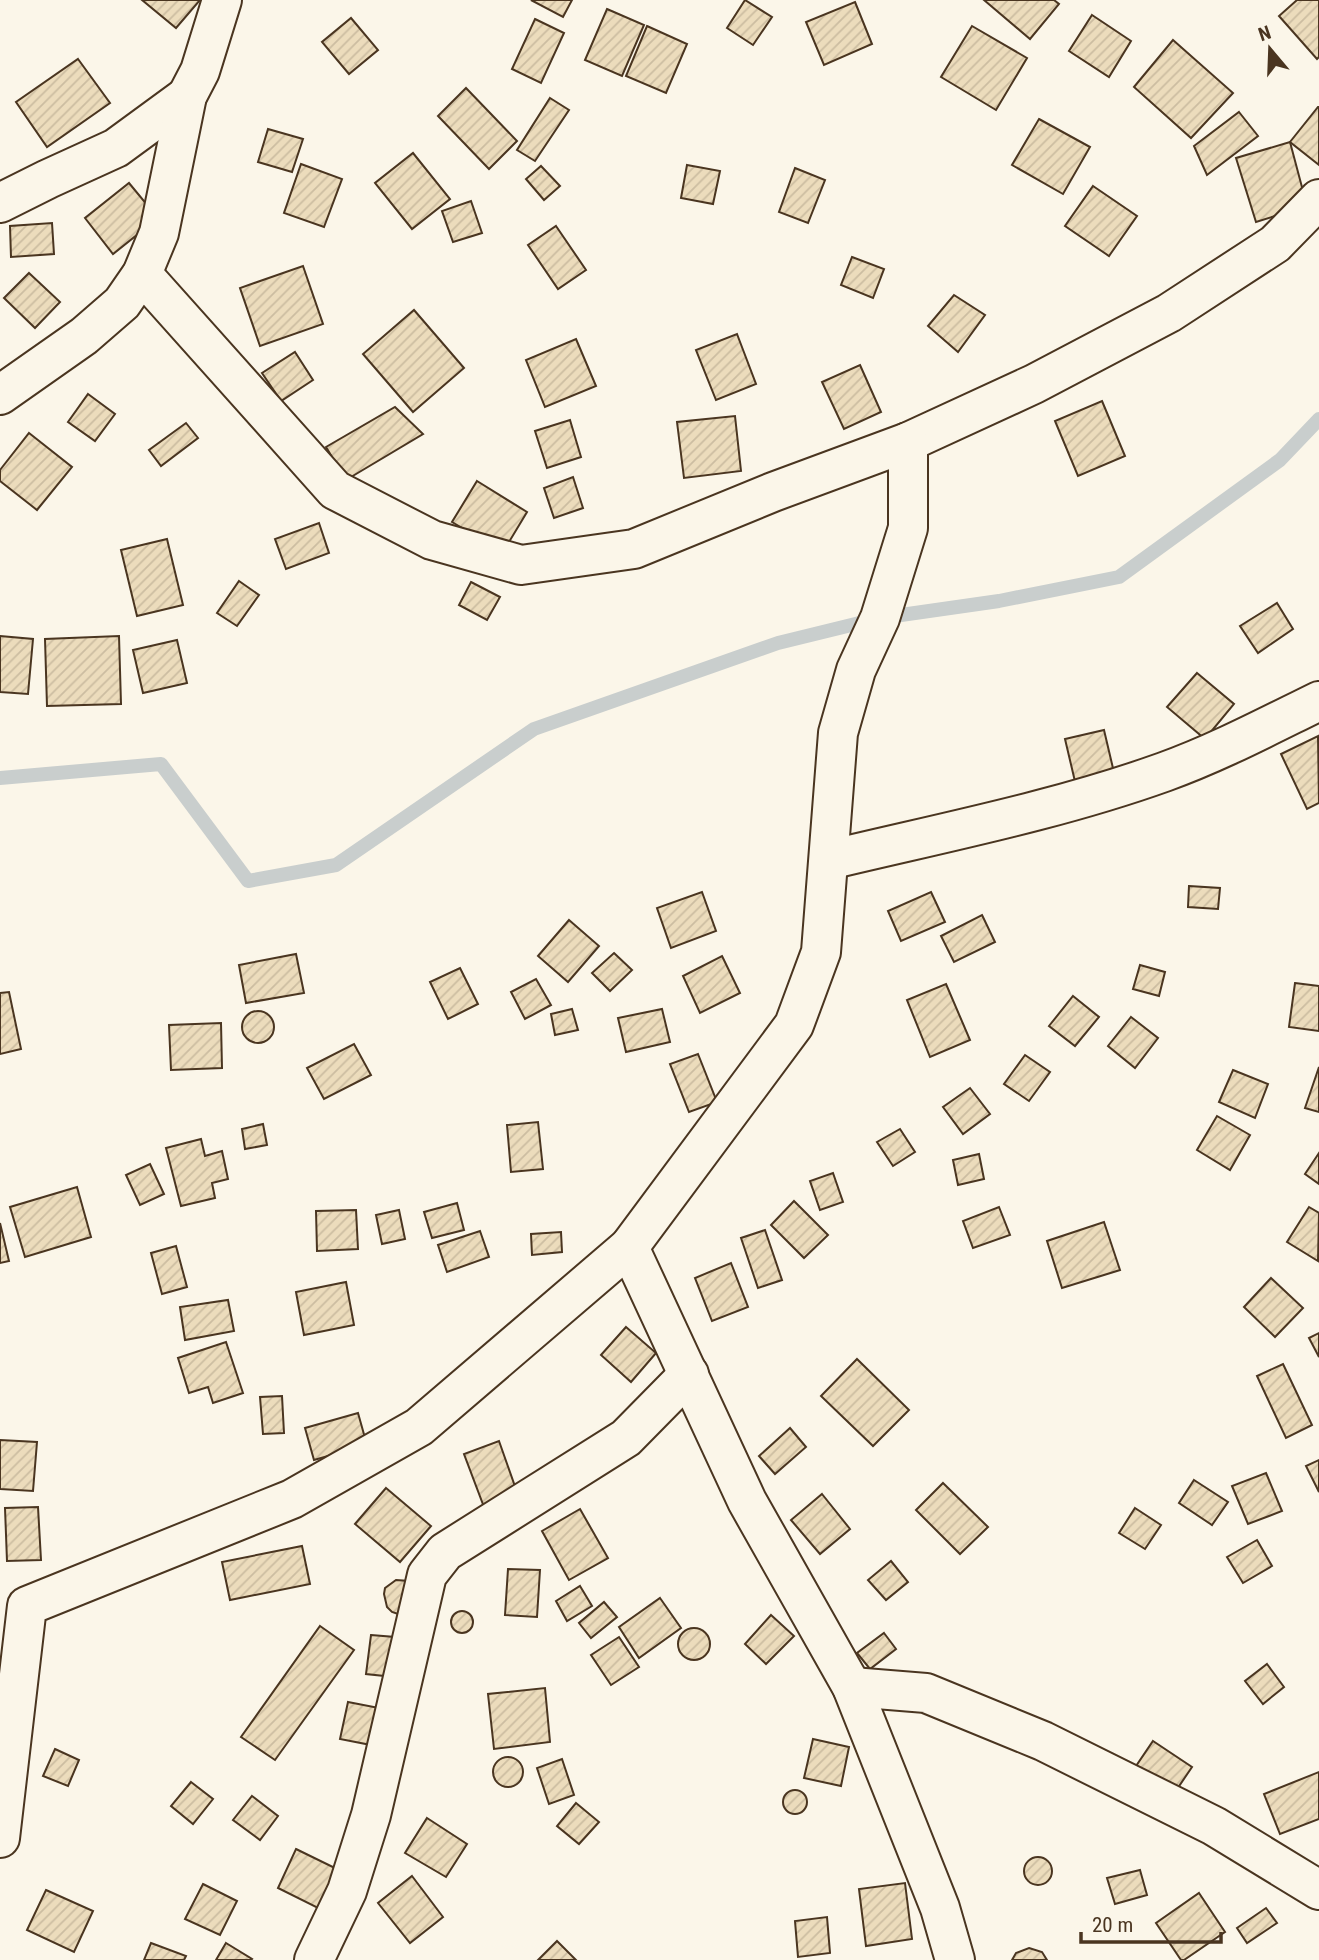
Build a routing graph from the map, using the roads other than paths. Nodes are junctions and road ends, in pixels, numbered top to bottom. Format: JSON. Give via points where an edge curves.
{"nodes":[{"id":1,"x":222,"y":0,"type":"edge"},
{"id":2,"x":187,"y":96,"type":"junction"},
{"id":3,"x":1319,"y":199,"type":"edge"},
{"id":4,"x":0,"y":203,"type":"edge"},
{"id":5,"x":142,"y":274,"type":"junction"},
{"id":6,"x":0,"y":395,"type":"edge"},
{"id":7,"x":908,"y":442,"type":"junction"},
{"id":8,"x":1319,"y":701,"type":"edge"},
{"id":9,"x":829,"y":860,"type":"junction"},
{"id":10,"x":629,"y":1247,"type":"junction"},
{"id":11,"x":689,"y":1374,"type":"junction"},
{"id":12,"x":14,"y":1604,"type":"edge"},
{"id":13,"x":852,"y":1688,"type":"junction"},
{"id":14,"x":0,"y":1838,"type":"edge"},
{"id":15,"x":1319,"y":1890,"type":"edge"},
{"id":16,"x":314,"y":1960,"type":"edge"},
{"id":17,"x":955,"y":1960,"type":"edge"}],
"edges":[{"from":1,"to":2,"type":"street","via":[[200,71]]},
{"from":2,"to":4,"type":"street","via":[[116,148]]},
{"from":2,"to":5,"type":"street","via":[[159,233]]},
{"from":3,"to":7,"type":"street","via":[[1275,244],[1169,313],[1034,384]]},
{"from":5,"to":6,"type":"street","via":[[122,303],[84,336]]},
{"from":5,"to":7,"type":"street","via":[[335,490],[432,540],[521,565],[634,549]]},
{"from":7,"to":9,"type":"street","via":[[908,528],[838,733]]},
{"from":8,"to":9,"type":"street","via":[[1166,771],[1079,800]]},
{"from":9,"to":10,"type":"street","via":[[821,952],[794,1025]]},
{"from":10,"to":11,"type":"street"},
{"from":10,"to":12,"type":"street","via":[[419,1427],[292,1499]]},
{"from":11,"to":13,"type":"street","via":[[747,1501]]},
{"from":11,"to":16,"type":"street","via":[[626,1438],[445,1552],[427,1575],[371,1815],[347,1891]]},
{"from":12,"to":14,"type":"street"},
{"from":13,"to":15,"type":"street","via":[[926,1693],[1043,1741],[1214,1826]]},
{"from":13,"to":17,"type":"street","via":[[940,1908]]}]}
